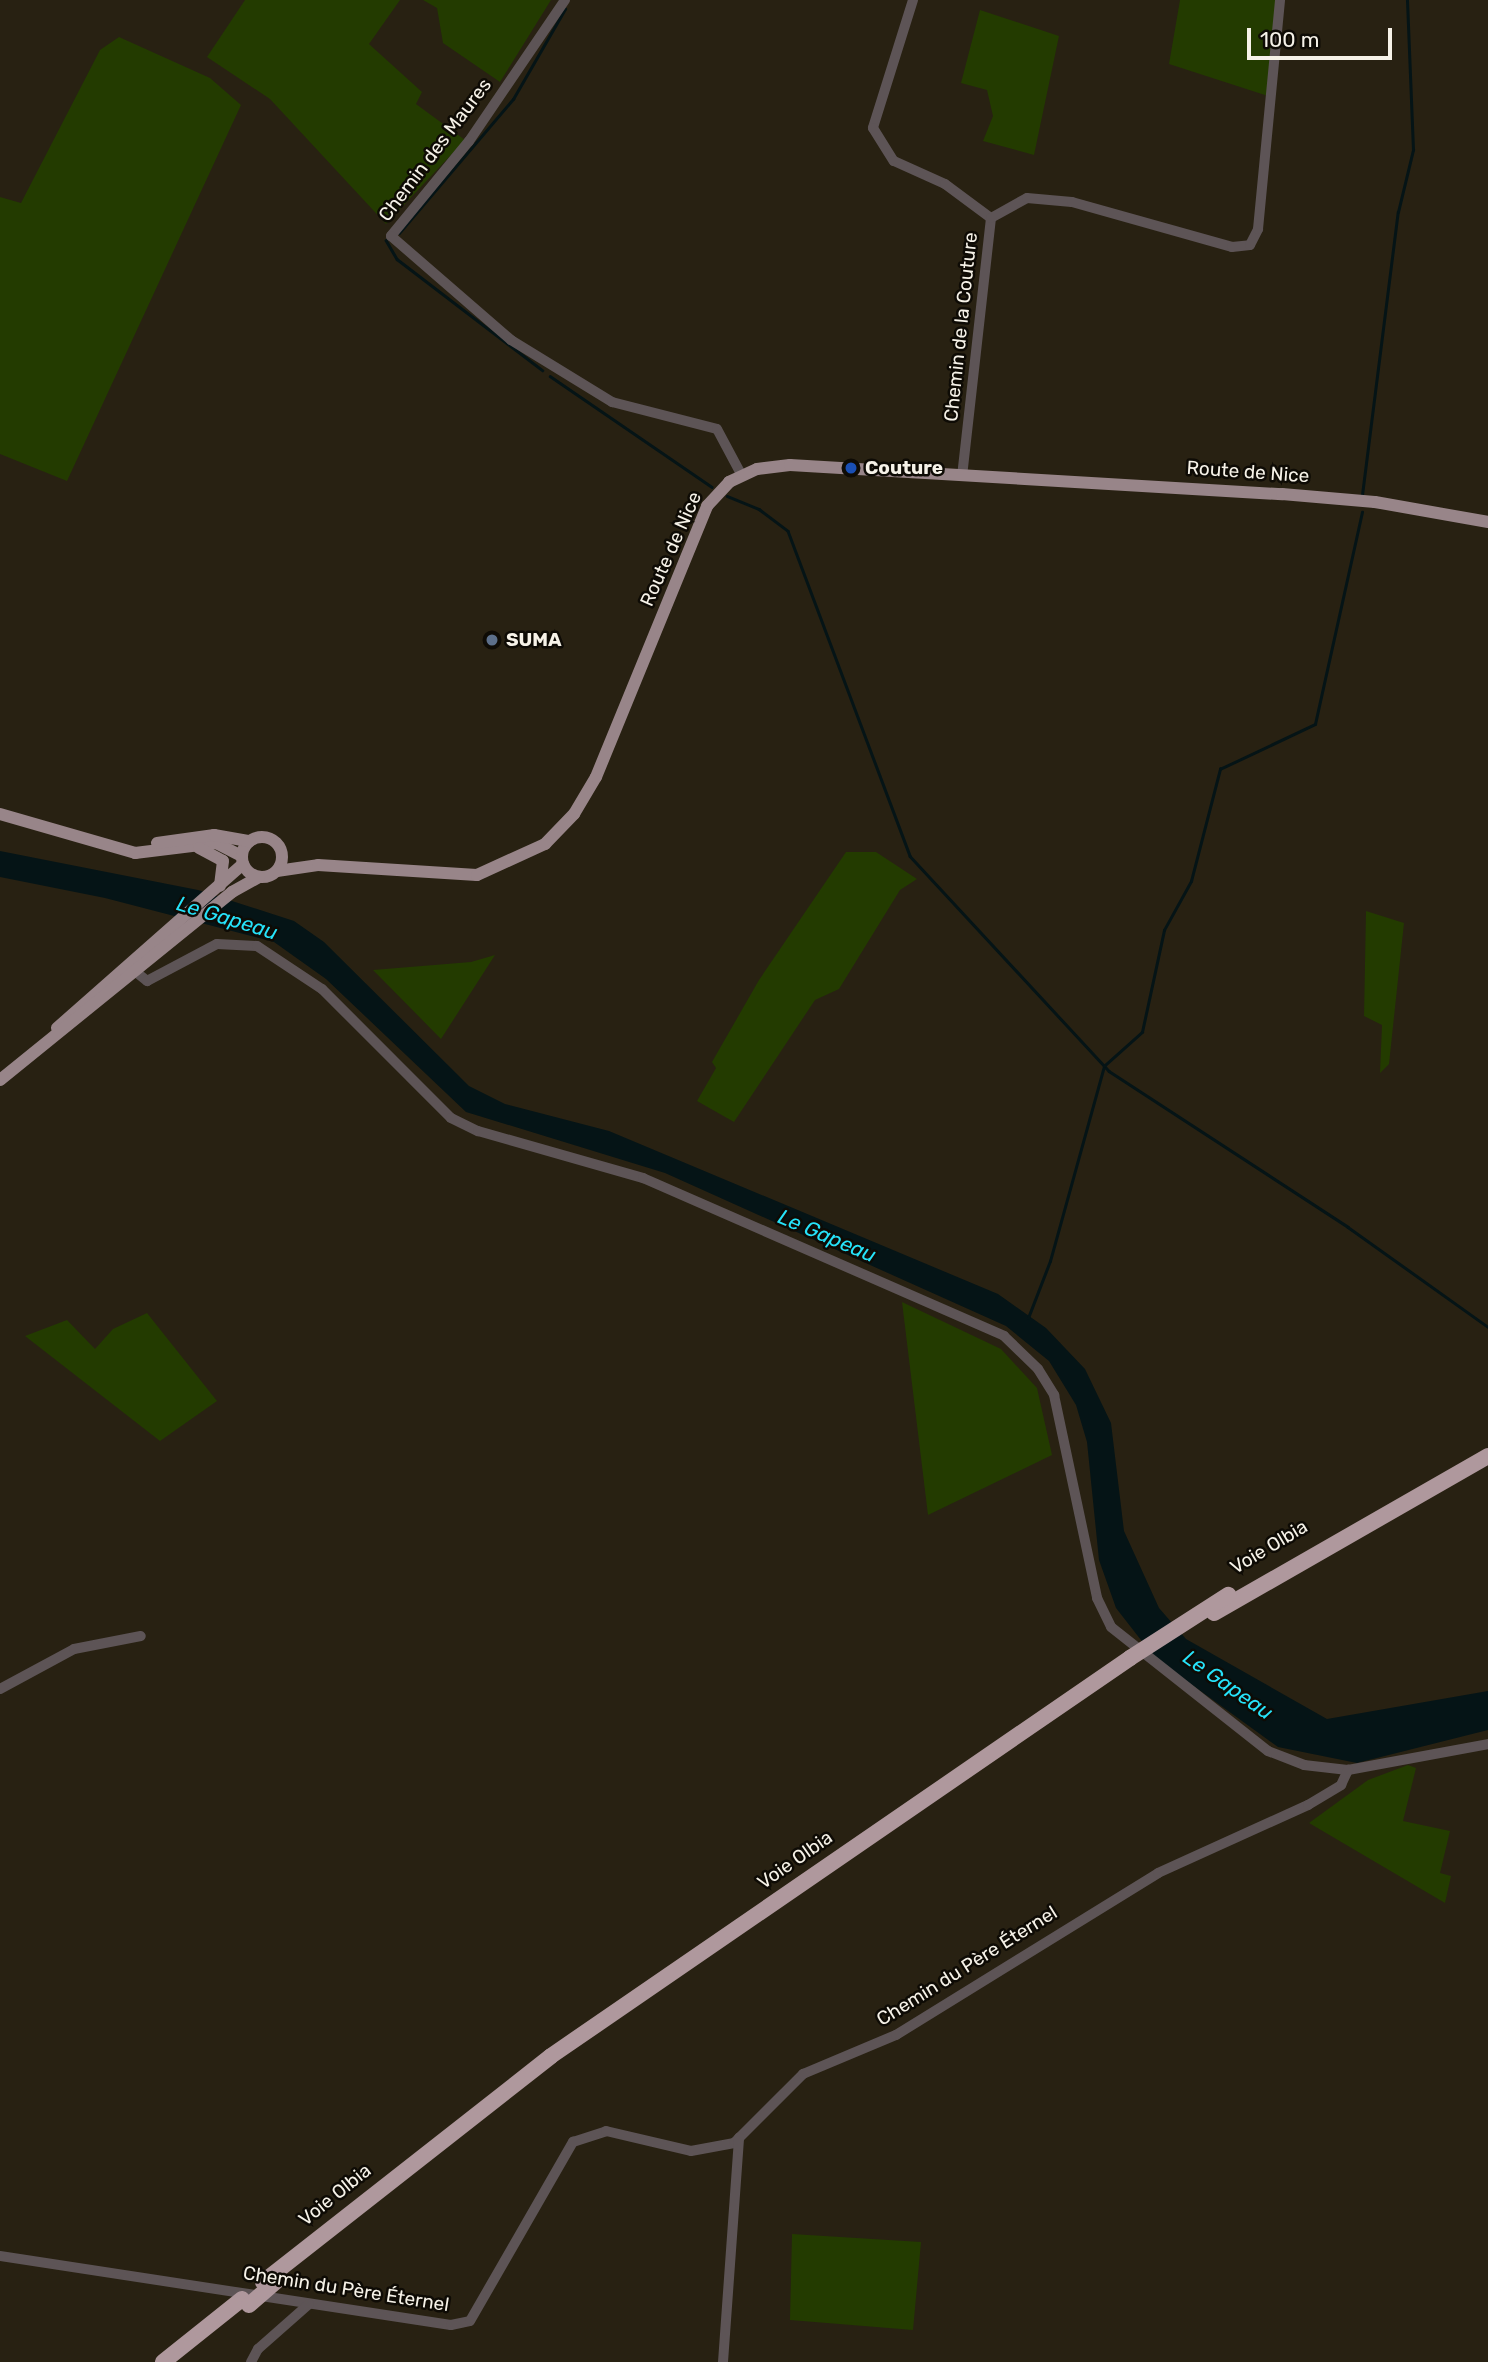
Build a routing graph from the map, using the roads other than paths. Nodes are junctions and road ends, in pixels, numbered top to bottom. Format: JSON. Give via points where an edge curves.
{"nodes":[{"id":1,"x":565,"y":0,"type":"edge"},
{"id":2,"x":913,"y":0,"type":"edge"},
{"id":3,"x":1280,"y":0,"type":"edge"},
{"id":4,"x":991,"y":218,"type":"junction"},
{"id":5,"x":741,"y":474,"type":"junction"},
{"id":6,"x":962,"y":475,"type":"junction"},
{"id":7,"x":1488,"y":522,"type":"edge"},
{"id":8,"x":0,"y":814,"type":"edge"},
{"id":9,"x":249,"y":841,"type":"junction"},
{"id":10,"x":104,"y":847,"type":"junction"},
{"id":11,"x":192,"y":847,"type":"junction"},
{"id":12,"x":281,"y":850,"type":"junction"},
{"id":13,"x":242,"y":860,"type":"junction"},
{"id":14,"x":318,"y":866,"type":"junction"},
{"id":15,"x":277,"y":871,"type":"junction"},
{"id":16,"x":259,"y":877,"type":"junction"},
{"id":17,"x":218,"y":889,"type":"junction"},
{"id":18,"x":177,"y":931,"type":"junction"},
{"id":19,"x":134,"y":970,"type":"junction"},
{"id":20,"x":4,"y":1077,"type":"edge"},
{"id":21,"x":1488,"y":1448,"type":"edge"},
{"id":22,"x":1488,"y":1457,"type":"edge"},
{"id":23,"x":1230,"y":1598,"type":"junction"},
{"id":24,"x":141,"y":1636,"type":"dead end"},
{"id":25,"x":0,"y":1689,"type":"edge"},
{"id":26,"x":1488,"y":1744,"type":"edge"},
{"id":27,"x":1348,"y":1770,"type":"junction"},
{"id":28,"x":738,"y":2138,"type":"junction"},
{"id":29,"x":0,"y":2256,"type":"edge"},
{"id":30,"x":246,"y":2302,"type":"junction"},
{"id":31,"x":309,"y":2304,"type":"junction"},
{"id":32,"x":163,"y":2362,"type":"edge"},
{"id":33,"x":179,"y":2362,"type":"edge"},
{"id":34,"x":253,"y":2362,"type":"edge"},
{"id":35,"x":723,"y":2362,"type":"edge"}],
"edges":[{"from":1,"to":5,"type":"street","name":"Chemin des Maures","via":[[469,141],[391,236],[511,340],[612,402],[717,429]]},
{"from":2,"to":4,"type":"street","name":"Chemin de la Couture","via":[[873,128],[894,161],[945,184]]},
{"from":3,"to":4,"type":"street","via":[[1258,229],[1250,245],[1232,247],[1072,202],[1027,198]]},
{"from":4,"to":6,"type":"street","name":"Chemin de la Couture"},
{"from":5,"to":6,"type":"main road","name":"Route de Nice","via":[[790,465]]},
{"from":5,"to":14,"type":"main road","name":"Route de Nice","via":[[707,506],[600,768],[574,814],[545,844],[512,864],[470,876]]},
{"from":6,"to":7,"type":"main road","name":"Route de Nice","via":[[1338,498]]},
{"from":8,"to":10,"type":"main road"},
{"from":9,"to":10,"type":"main road","via":[[214,835]]},
{"from":9,"to":12,"type":"main road","via":[[266,837]]},
{"from":9,"to":13,"type":"main road"},
{"from":10,"to":11,"type":"main road","via":[[135,853]]},
{"from":11,"to":13,"type":"main road","via":[[225,844]]},
{"from":11,"to":17,"type":"main road","via":[[215,852],[223,861]]},
{"from":12,"to":14,"type":"main road"},
{"from":12,"to":15,"type":"main road"},
{"from":13,"to":16,"type":"main road"},
{"from":13,"to":17,"type":"main road"},
{"from":14,"to":15,"type":"main road"},
{"from":15,"to":16,"type":"main road"},
{"from":16,"to":18,"type":"main road"},
{"from":17,"to":18,"type":"main road"},
{"from":18,"to":19,"type":"main road"},
{"from":18,"to":20,"type":"main road"},
{"from":19,"to":20,"type":"main road"},
{"from":19,"to":27,"type":"street","via":[[147,981],[217,944],[257,946],[322,989],[451,1118],[478,1131],[643,1178],[1004,1336],[1038,1369],[1054,1395],[1097,1598],[1111,1627],[1268,1751],[1304,1765]]},
{"from":21,"to":23,"type":"highway","name":"Voie Olbia"},
{"from":22,"to":23,"type":"highway","name":"Voie Olbia"},
{"from":23,"to":30,"type":"highway","name":"Voie Olbia","bridge":true,"via":[[1132,1661],[543,2072]]},
{"from":24,"to":25,"type":"street","via":[[74,1649]]},
{"from":26,"to":27,"type":"street"},
{"from":27,"to":28,"type":"street","name":"Chemin du Père Éternel","via":[[1340,1785],[1308,1805],[1147,1879],[896,2035],[803,2074]]},
{"from":28,"to":31,"type":"street","name":"Chemin du Père Éternel","via":[[715,2150],[691,2151],[606,2132],[573,2142],[470,2321],[451,2326]]},
{"from":28,"to":35,"type":"street"},
{"from":29,"to":31,"type":"street","name":"Chemin du Père Éternel"},
{"from":30,"to":32,"type":"highway","name":"Voie Olbia"},
{"from":30,"to":33,"type":"highway","name":"Voie Olbia"},
{"from":31,"to":34,"type":"street"}]}
